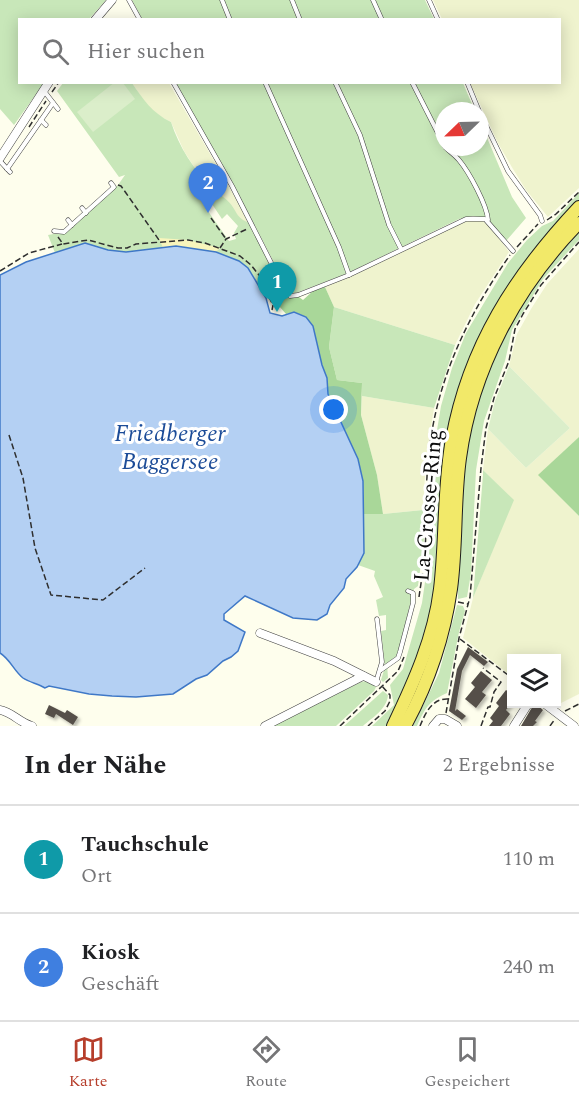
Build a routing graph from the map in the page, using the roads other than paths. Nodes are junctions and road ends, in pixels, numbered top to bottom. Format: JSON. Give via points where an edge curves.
{"nodes":[{"id":1,"x":112,"y":0,"type":"edge"},
{"id":2,"x":129,"y":0,"type":"edge"},
{"id":3,"x":222,"y":0,"type":"edge"},
{"id":4,"x":292,"y":0,"type":"edge"},
{"id":5,"x":373,"y":0,"type":"edge"},
{"id":6,"x":429,"y":0,"type":"edge"},
{"id":7,"x":97,"y":18,"type":"edge"},
{"id":8,"x":139,"y":18,"type":"edge"},
{"id":9,"x":229,"y":18,"type":"edge"},
{"id":10,"x":299,"y":18,"type":"edge"},
{"id":11,"x":381,"y":18,"type":"edge"},
{"id":12,"x":437,"y":18,"type":"edge"},
{"id":13,"x":48,"y":84,"type":"edge"},
{"id":14,"x":173,"y":84,"type":"edge"},
{"id":15,"x":266,"y":84,"type":"edge"},
{"id":16,"x":336,"y":84,"type":"edge"},
{"id":17,"x":413,"y":84,"type":"edge"},
{"id":18,"x":468,"y":84,"type":"edge"},
{"id":19,"x":44,"y":91,"type":"junction"},
{"id":20,"x":475,"y":102,"type":"edge"},
{"id":21,"x":53,"y":103,"type":"junction"},
{"id":22,"x":58,"y":109,"type":"dead end"},
{"id":23,"x":41,"y":120,"type":"junction"},
{"id":24,"x":46,"y":125,"type":"dead end"},
{"id":25,"x":435,"y":127,"type":"edge"},
{"id":26,"x":489,"y":132,"type":"edge"},
{"id":27,"x":30,"y":137,"type":"junction"},
{"id":28,"x":33,"y":142,"type":"dead end"},
{"id":29,"x":455,"y":156,"type":"edge"},
{"id":30,"x":0,"y":160,"type":"edge"},
{"id":31,"x":111,"y":183,"type":"dead end"},
{"id":32,"x":97,"y":194,"type":"dead end"},
{"id":33,"x":101,"y":199,"type":"junction"},
{"id":34,"x":579,"y":207,"type":"edge"},
{"id":35,"x":82,"y":208,"type":"dead end"},
{"id":36,"x":86,"y":213,"type":"junction"},
{"id":37,"x":68,"y":220,"type":"dead end"},
{"id":38,"x":488,"y":221,"type":"junction"},
{"id":39,"x":542,"y":221,"type":"dead end"},
{"id":40,"x":579,"y":223,"type":"edge"},
{"id":41,"x":72,"y":225,"type":"junction"},
{"id":42,"x":54,"y":231,"type":"road end"},
{"id":43,"x":401,"y":249,"type":"junction"},
{"id":44,"x":513,"y":251,"type":"dead end"},
{"id":45,"x":349,"y":275,"type":"junction"},
{"id":46,"x":408,"y":591,"type":"dead end"},
{"id":47,"x":377,"y":619,"type":"dead end"},
{"id":48,"x":260,"y":633,"type":"dead end"},
{"id":49,"x":381,"y":670,"type":"junction"},
{"id":50,"x":363,"y":676,"type":"junction"},
{"id":51,"x":376,"y":682,"type":"joint"},
{"id":52,"x":525,"y":708,"type":"edge"},
{"id":53,"x":551,"y":708,"type":"edge"},
{"id":54,"x":0,"y":710,"type":"edge"},
{"id":55,"x":32,"y":726,"type":"edge"},
{"id":56,"x":265,"y":726,"type":"edge"},
{"id":57,"x":393,"y":726,"type":"edge"},
{"id":58,"x":405,"y":726,"type":"edge"},
{"id":59,"x":433,"y":726,"type":"edge"},
{"id":60,"x":457,"y":726,"type":"edge"},
{"id":61,"x":514,"y":726,"type":"edge"},
{"id":62,"x":574,"y":726,"type":"edge"}],
"edges":[{"from":1,"to":7,"type":"street"},
{"from":2,"to":8,"type":"lane"},
{"from":3,"to":9,"type":"lane"},
{"from":4,"to":10,"type":"lane"},
{"from":5,"to":11,"type":"lane"},
{"from":6,"to":12,"type":"lane"},
{"from":13,"to":19,"type":"street"},
{"from":14,"to":45,"type":"lane","via":[[254,226],[286,292],[298,295]]},
{"from":15,"to":45,"type":"lane"},
{"from":16,"to":43,"type":"lane","via":[[360,135],[389,225]]},
{"from":17,"to":25,"type":"lane"},
{"from":18,"to":20,"type":"lane"},
{"from":19,"to":21,"type":"lane"},
{"from":19,"to":30,"type":"street"},
{"from":21,"to":22,"type":"lane"},
{"from":21,"to":23,"type":"lane"},
{"from":23,"to":24,"type":"lane"},
{"from":23,"to":27,"type":"lane"},
{"from":26,"to":39,"type":"lane","via":[[508,171]]},
{"from":27,"to":28,"type":"lane"},
{"from":27,"to":30,"type":"lane","via":[[9,170]]},
{"from":29,"to":38,"type":"lane","via":[[484,204]]},
{"from":31,"to":33,"type":"lane","via":[[114,187]]},
{"from":32,"to":33,"type":"lane"},
{"from":33,"to":36,"type":"lane"},
{"from":34,"to":57,"type":"main road","name":"La-Crosse-Ring","via":[[513,286],[468,376],[449,456],[436,611],[422,663]]},
{"from":35,"to":36,"type":"lane"},
{"from":36,"to":41,"type":"lane"},
{"from":37,"to":41,"type":"lane"},
{"from":38,"to":43,"type":"lane","via":[[466,219]]},
{"from":38,"to":44,"type":"lane"},
{"from":40,"to":58,"type":"main road","name":"La-Crosse-Ring","via":[[514,306],[478,380],[460,458],[447,611],[433,664]]},
{"from":41,"to":42,"type":"lane","via":[[64,232]]},
{"from":43,"to":45,"type":"lane"},
{"from":46,"to":49,"type":"lane","via":[[413,592],[413,603],[398,658]]},
{"from":47,"to":49,"type":"lane"},
{"from":48,"to":50,"type":"street"},
{"from":49,"to":51,"type":"lane"},
{"from":50,"to":51,"type":"street"},
{"from":50,"to":56,"type":"street"},
{"from":52,"to":61,"type":"street"},
{"from":53,"to":62,"type":"street"},
{"from":54,"to":55,"type":"street"},
{"from":59,"to":60,"type":"street","via":[[439,719]]}]}
